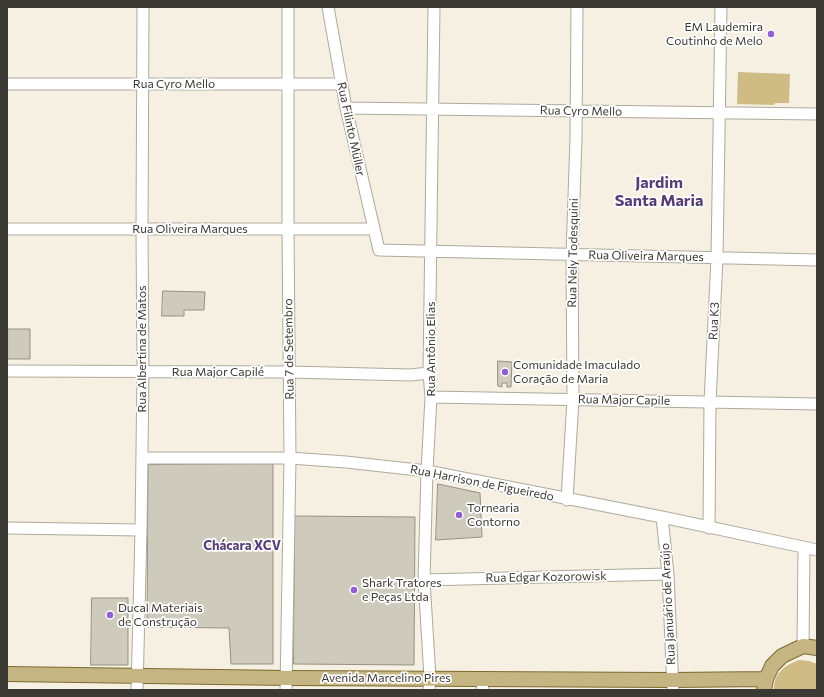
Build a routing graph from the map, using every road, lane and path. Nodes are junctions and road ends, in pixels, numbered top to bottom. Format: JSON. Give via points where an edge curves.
{"nodes":[{"id":1,"x":143,"y":7,"type":"edge"},
{"id":2,"x":288,"y":7,"type":"edge"},
{"id":3,"x":328,"y":7,"type":"edge"},
{"id":4,"x":434,"y":7,"type":"edge"},
{"id":5,"x":577,"y":7,"type":"edge"},
{"id":6,"x":721,"y":7,"type":"edge"},
{"id":7,"x":7,"y":84,"type":"edge"},
{"id":8,"x":142,"y":84,"type":"junction"},
{"id":9,"x":287,"y":84,"type":"junction"},
{"id":10,"x":341,"y":84,"type":"junction"},
{"id":11,"x":346,"y":108,"type":"junction"},
{"id":12,"x":432,"y":110,"type":"junction"},
{"id":13,"x":576,"y":111,"type":"junction"},
{"id":14,"x":719,"y":113,"type":"junction"},
{"id":15,"x":817,"y":114,"type":"edge"},
{"id":16,"x":288,"y":228,"type":"junction"},
{"id":17,"x":7,"y":229,"type":"edge"},
{"id":18,"x":374,"y":229,"type":"junction"},
{"id":19,"x":142,"y":230,"type":"junction"},
{"id":20,"x":379,"y":250,"type":"joint"},
{"id":21,"x":431,"y":250,"type":"junction"},
{"id":22,"x":572,"y":254,"type":"junction"},
{"id":23,"x":717,"y":258,"type":"junction"},
{"id":24,"x":817,"y":260,"type":"edge"},
{"id":25,"x":7,"y":371,"type":"edge"},
{"id":26,"x":143,"y":372,"type":"junction"},
{"id":27,"x":289,"y":372,"type":"junction"},
{"id":28,"x":430,"y":374,"type":"junction"},
{"id":29,"x":431,"y":397,"type":"junction"},
{"id":30,"x":573,"y":399,"type":"junction"},
{"id":31,"x":710,"y":402,"type":"junction"},
{"id":32,"x":817,"y":404,"type":"edge"},
{"id":33,"x":142,"y":458,"type":"junction"},
{"id":34,"x":290,"y":458,"type":"junction"},
{"id":35,"x":427,"y":472,"type":"junction"},
{"id":36,"x":567,"y":500,"type":"junction"},
{"id":37,"x":662,"y":518,"type":"junction"},
{"id":38,"x":7,"y":528,"type":"edge"},
{"id":39,"x":709,"y":528,"type":"junction"},
{"id":40,"x":141,"y":530,"type":"junction"},
{"id":41,"x":804,"y":548,"type":"junction"},
{"id":42,"x":817,"y":550,"type":"edge"},
{"id":43,"x":668,"y":574,"type":"junction"},
{"id":44,"x":424,"y":580,"type":"junction"},
{"id":45,"x":810,"y":647,"type":"edge"},
{"id":46,"x":7,"y":674,"type":"edge"},
{"id":47,"x":137,"y":683,"type":"edge"},
{"id":48,"x":286,"y":684,"type":"edge"},
{"id":49,"x":429,"y":684,"type":"edge"},
{"id":50,"x":482,"y":684,"type":"edge"},
{"id":51,"x":672,"y":685,"type":"edge"},
{"id":52,"x":765,"y":685,"type":"edge"}],
"edges":[{"from":1,"to":8,"type":"street","name":"Rua Albertina de Matos"},
{"from":2,"to":9,"type":"street","name":"Rua 7 de Setembro"},
{"from":3,"to":10,"type":"street","name":"Rua Filinto Müller"},
{"from":4,"to":12,"type":"street","name":"Rua Antônio Elias"},
{"from":5,"to":13,"type":"street","name":"Rua Nely Todesquini"},
{"from":6,"to":14,"type":"street","name":"Rua K3"},
{"from":7,"to":8,"type":"street","name":"Rua Cyro Mello"},
{"from":8,"to":9,"type":"street","name":"Rua Cyro Mello"},
{"from":8,"to":19,"type":"street","name":"Rua Albertina de Matos"},
{"from":9,"to":10,"type":"street","name":"Rua Cyro Mello"},
{"from":9,"to":16,"type":"street","name":"Rua 7 de Setembro"},
{"from":10,"to":11,"type":"street","name":"Rua Filinto Müller"},
{"from":11,"to":12,"type":"street","name":"Rua Cyro Mello"},
{"from":11,"to":18,"type":"street","name":"Rua Filinto Müller"},
{"from":12,"to":13,"type":"street","name":"Rua Cyro Mello"},
{"from":12,"to":21,"type":"street","name":"Rua Antônio Elias"},
{"from":13,"to":14,"type":"street","name":"Rua Cyro Mello"},
{"from":13,"to":22,"type":"street","name":"Rua Nely Todesquini"},
{"from":14,"to":15,"type":"street","name":"Rua Cyro Mello"},
{"from":14,"to":23,"type":"street","name":"Rua K3"},
{"from":16,"to":18,"type":"street","name":"Rua Oliveira Marques"},
{"from":16,"to":19,"type":"street","name":"Rua Oliveira Marques"},
{"from":16,"to":27,"type":"street","name":"Rua 7 de Setembro"},
{"from":17,"to":19,"type":"street","name":"Rua Oliveira Marques"},
{"from":18,"to":20,"type":"street","name":"Rua Filinto Müller"},
{"from":19,"to":26,"type":"street","name":"Rua Albertina de Matos"},
{"from":20,"to":21,"type":"street","name":"Rua Oliveira Marques"},
{"from":21,"to":22,"type":"street","name":"Rua Oliveira Marques"},
{"from":21,"to":28,"type":"street","name":"Rua Antônio Elias"},
{"from":22,"to":23,"type":"street","name":"Rua Oliveira Marques"},
{"from":22,"to":30,"type":"street","name":"Rua Nely Todesquini"},
{"from":23,"to":24,"type":"street","name":"Rua Oliveira Marques"},
{"from":23,"to":31,"type":"street","name":"Rua K3"},
{"from":25,"to":26,"type":"street","name":"Rua Major Capilé"},
{"from":26,"to":27,"type":"street","name":"Rua Major Capilé"},
{"from":26,"to":33,"type":"street","name":"Rua Albertina de Matos"},
{"from":27,"to":28,"type":"street","name":"Rua Major Capilé"},
{"from":27,"to":34,"type":"street","name":"Rua 7 de Setembro"},
{"from":28,"to":29,"type":"street","name":"Rua Antônio Elias"},
{"from":29,"to":30,"type":"street","name":"Rua Major Capile"},
{"from":29,"to":35,"type":"street","name":"Rua Antônio Elias"},
{"from":30,"to":31,"type":"street","name":"Rua Major Capile"},
{"from":30,"to":36,"type":"street","name":"Rua Nely Todesquini"},
{"from":31,"to":32,"type":"street","name":"Rua Major Capile"},
{"from":31,"to":39,"type":"street","name":"Rua K3"},
{"from":33,"to":34,"type":"street","name":"Rua Harrison de Figueiredo"},
{"from":33,"to":40,"type":"street","name":"Rua Albertina de Matos"},
{"from":34,"to":35,"type":"street","name":"Rua Harrison de Figueiredo"},
{"from":34,"to":48,"type":"street","name":"Rua 7 de Setembro"},
{"from":35,"to":36,"type":"street","name":"Rua Harrison de Figueiredo"},
{"from":35,"to":44,"type":"street","name":"Rua Antônio Elias"},
{"from":36,"to":37,"type":"street","name":"Rua Harrison de Figueiredo"},
{"from":37,"to":39,"type":"street","name":"Rua Harrison de Figueiredo"},
{"from":37,"to":43,"type":"street","name":"Rua Januário de Araújo"},
{"from":38,"to":40,"type":"street"},
{"from":39,"to":41,"type":"street","name":"Rua Harrison de Figueiredo"},
{"from":40,"to":47,"type":"street","name":"Rua Albertina de Matos"},
{"from":41,"to":42,"type":"street","name":"Rua Harrison de Figueiredo"},
{"from":41,"to":45,"type":"street"},
{"from":43,"to":44,"type":"street","name":"Rua Edgar Kozorowisk"},
{"from":43,"to":51,"type":"street","name":"Rua Januário de Araújo"},
{"from":44,"to":49,"type":"street","name":"Rua Antônio Elias"},
{"from":45,"to":52,"type":"main road","name":"Avenida Marcelino Pires","via":[[782,656],[772,666]]},
{"from":46,"to":47,"type":"main road","name":"Avenida Marcelino Pires"},
{"from":47,"to":48,"type":"main road","name":"Avenida Marcelino Pires"},
{"from":48,"to":49,"type":"main road","name":"Avenida Marcelino Pires"},
{"from":49,"to":50,"type":"main road","name":"Avenida Marcelino Pires"},
{"from":50,"to":51,"type":"main road","name":"Avenida Marcelino Pires"},
{"from":51,"to":52,"type":"main road","name":"Avenida Marcelino Pires"}]}
